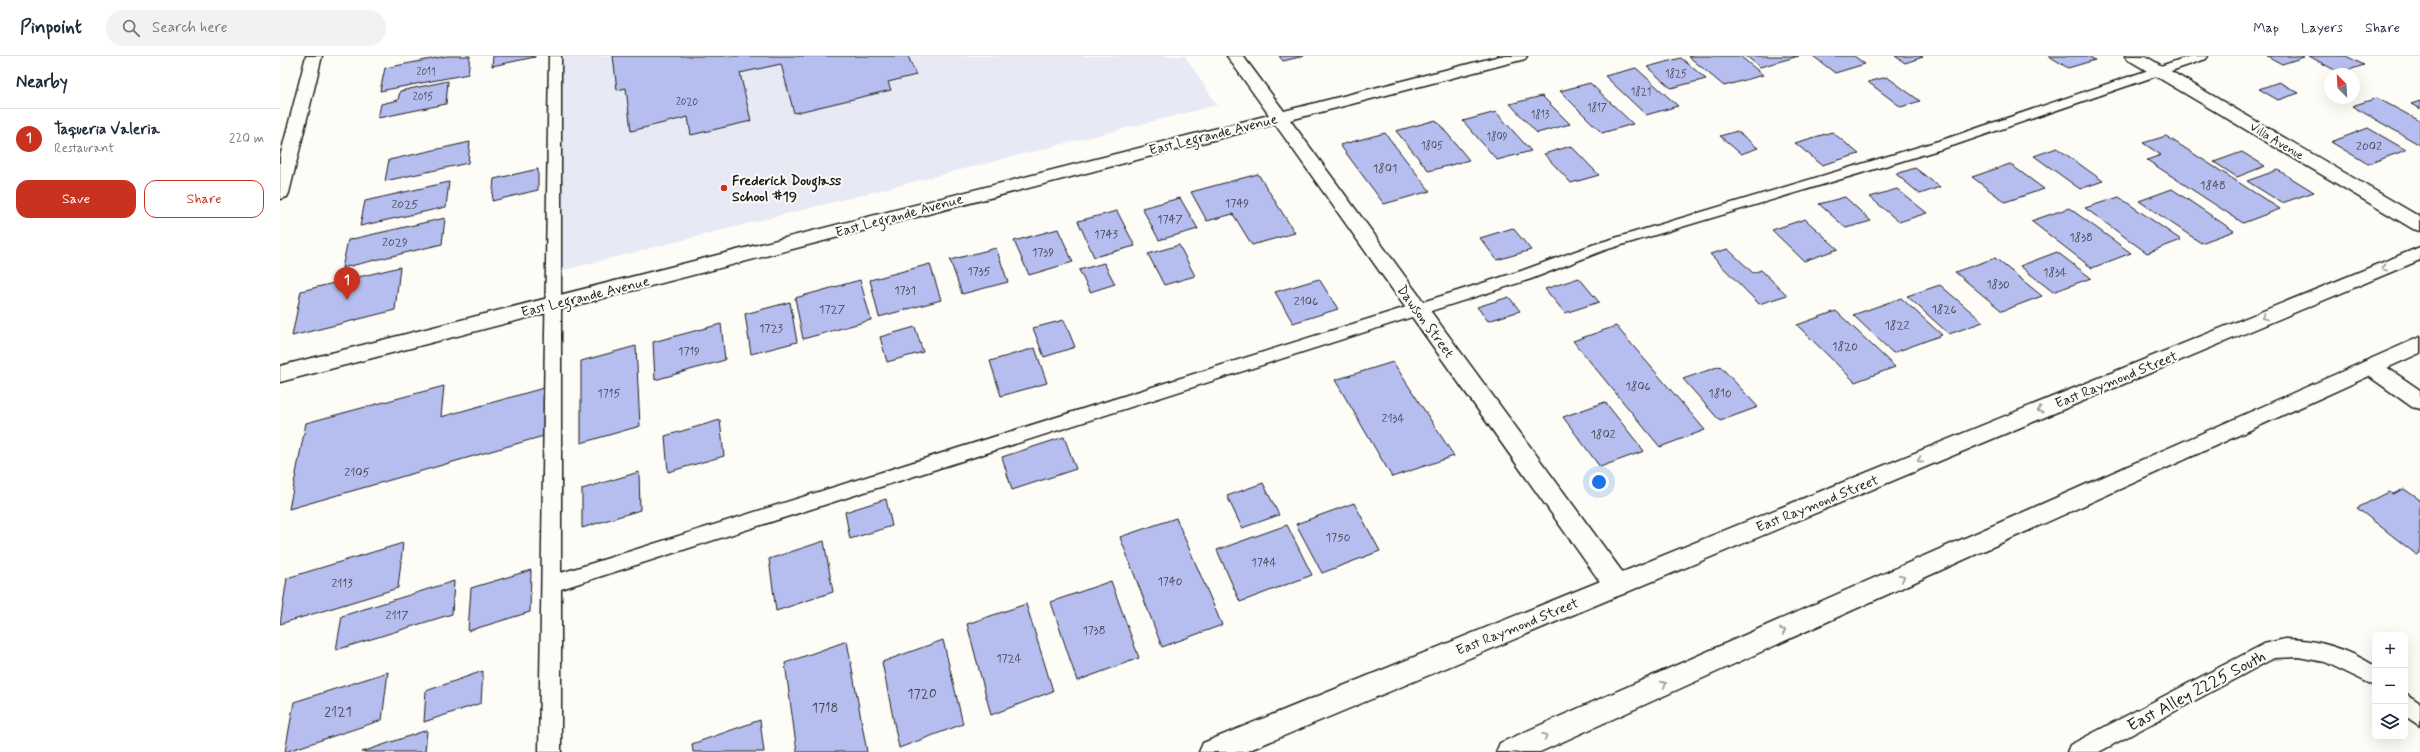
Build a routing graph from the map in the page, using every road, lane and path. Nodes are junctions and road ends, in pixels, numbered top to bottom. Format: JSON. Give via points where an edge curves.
{"nodes":[{"id":1,"x":314,"y":56,"type":"edge"},
{"id":2,"x":555,"y":56,"type":"edge"},
{"id":3,"x":1235,"y":56,"type":"edge"},
{"id":4,"x":1519,"y":56,"type":"edge"},
{"id":5,"x":2133,"y":56,"type":"edge"},
{"id":6,"x":2202,"y":56,"type":"edge"},
{"id":7,"x":2159,"y":71,"type":"junction"},
{"id":8,"x":1278,"y":118,"type":"junction"},
{"id":9,"x":280,"y":193,"type":"edge"},
{"id":10,"x":2420,"y":226,"type":"edge"},
{"id":11,"x":2420,"y":253,"type":"edge"},
{"id":12,"x":554,"y":304,"type":"junction"},
{"id":13,"x":1418,"y":310,"type":"junction"},
{"id":14,"x":2420,"y":344,"type":"edge"},
{"id":15,"x":2371,"y":367,"type":"junction"},
{"id":16,"x":280,"y":374,"type":"edge"},
{"id":17,"x":2420,"y":401,"type":"edge"},
{"id":18,"x":552,"y":584,"type":"junction"},
{"id":19,"x":1617,"y":585,"type":"junction"},
{"id":20,"x":2372,"y":675,"type":"edge"},
{"id":21,"x":2406,"y":704,"type":"edge"},
{"id":22,"x":2420,"y":716,"type":"edge"},
{"id":23,"x":550,"y":752,"type":"edge"},
{"id":24,"x":1213,"y":752,"type":"edge"},
{"id":25,"x":1510,"y":752,"type":"edge"},
{"id":26,"x":2078,"y":752,"type":"edge"}],
"edges":[{"from":1,"to":9,"type":"street"},
{"from":2,"to":12,"type":"lane"},
{"from":3,"to":8,"type":"street","name":"Dawson Street"},
{"from":4,"to":8,"type":"street","name":"East Legrande Avenue"},
{"from":5,"to":7,"type":"street","name":"Villa Avenue"},
{"from":6,"to":7,"type":"lane"},
{"from":7,"to":10,"type":"street","name":"Villa Avenue"},
{"from":7,"to":13,"type":"lane","via":[[1950,142],[1600,247],[1526,275]]},
{"from":8,"to":12,"type":"street","name":"East Legrande Avenue"},
{"from":8,"to":13,"type":"street","name":"Dawson Street"},
{"from":11,"to":19,"type":"street","name":"East Raymond Street","one_way":true},
{"from":12,"to":16,"type":"street","name":"East Legrande Avenue"},
{"from":12,"to":18,"type":"lane"},
{"from":13,"to":18,"type":"lane"},
{"from":13,"to":19,"type":"street","name":"Dawson Street"},
{"from":14,"to":15,"type":"street"},
{"from":15,"to":17,"type":"street"},
{"from":25,"to":15,"type":"street","one_way":true},
{"from":18,"to":23,"type":"lane"},
{"from":19,"to":24,"type":"street","name":"East Raymond Street"},
{"from":20,"to":26,"type":"lane","name":"East Alley 2225 South","via":[[2341,658],[2319,652],[2291,646],[2271,650]]},
{"from":21,"to":22,"type":"lane"}]}
